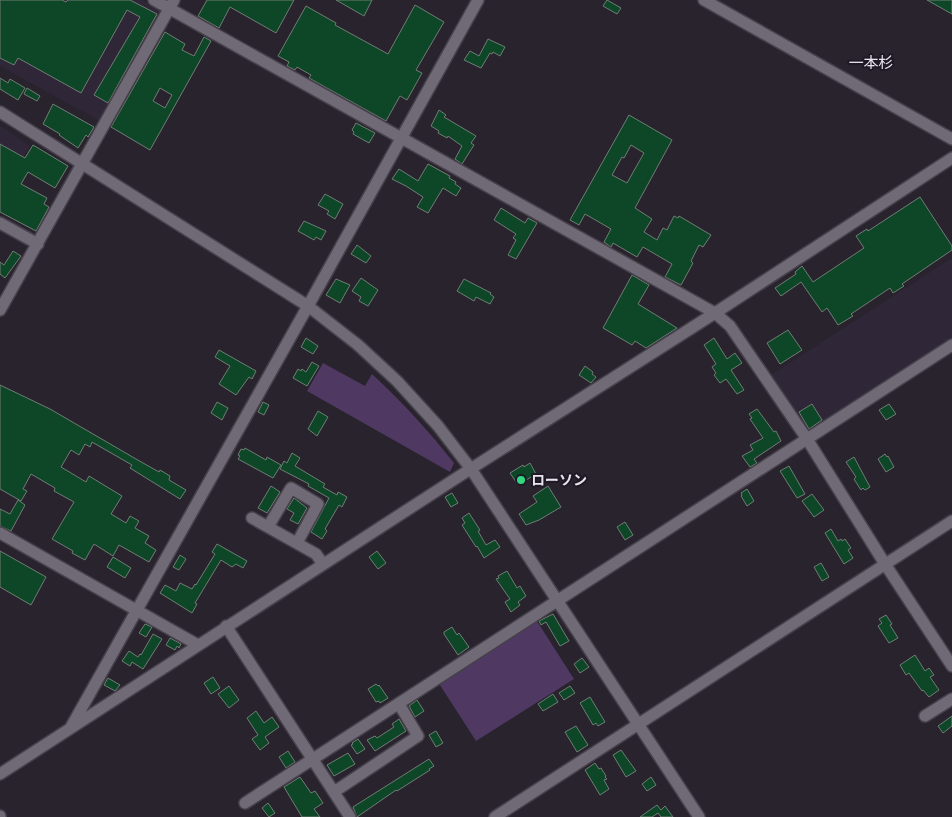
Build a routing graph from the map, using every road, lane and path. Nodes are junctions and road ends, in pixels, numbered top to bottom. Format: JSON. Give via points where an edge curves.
{"nodes":[{"id":1,"x":154,"y":0,"type":"edge"},
{"id":2,"x":478,"y":0,"type":"edge"},
{"id":3,"x":704,"y":0,"type":"edge"},
{"id":4,"x":172,"y":4,"type":"edge"},
{"id":5,"x":0,"y":112,"type":"edge"},
{"id":6,"x":401,"y":139,"type":"junction"},
{"id":7,"x":952,"y":139,"type":"edge"},
{"id":8,"x":952,"y":158,"type":"edge"},
{"id":9,"x":82,"y":164,"type":"junction"},
{"id":10,"x":0,"y":223,"type":"edge"},
{"id":11,"x":38,"y":244,"type":"junction"},
{"id":12,"x":308,"y":306,"type":"junction"},
{"id":13,"x":0,"y":310,"type":"edge"},
{"id":14,"x":715,"y":313,"type":"junction"},
{"id":15,"x":952,"y":345,"type":"edge"},
{"id":16,"x":807,"y":439,"type":"junction"},
{"id":17,"x":471,"y":469,"type":"junction"},
{"id":18,"x":252,"y":518,"type":"dead end"},
{"id":19,"x":952,"y":521,"type":"edge"},
{"id":20,"x":268,"y":526,"type":"junction"},
{"id":21,"x":0,"y":533,"type":"edge"},
{"id":22,"x":297,"y":543,"type":"junction"},
{"id":23,"x":322,"y":564,"type":"junction"},
{"id":24,"x":886,"y":564,"type":"junction"},
{"id":25,"x":558,"y":600,"type":"junction"},
{"id":26,"x":138,"y":610,"type":"junction"},
{"id":27,"x":226,"y":626,"type":"junction"},
{"id":28,"x":198,"y":644,"type":"junction"},
{"id":29,"x":952,"y":666,"type":"edge"},
{"id":30,"x":952,"y":698,"type":"edge"},
{"id":31,"x":399,"y":704,"type":"junction"},
{"id":32,"x":925,"y":716,"type":"dead end"},
{"id":33,"x":639,"y":725,"type":"junction"},
{"id":34,"x":69,"y":730,"type":"junction"},
{"id":35,"x":312,"y":758,"type":"junction"},
{"id":36,"x":0,"y":774,"type":"edge"},
{"id":37,"x":334,"y":792,"type":"junction"},
{"id":38,"x":245,"y":803,"type":"dead end"},
{"id":39,"x":350,"y":817,"type":"edge"},
{"id":40,"x":495,"y":817,"type":"edge"},
{"id":41,"x":699,"y":817,"type":"edge"}],
"edges":[{"from":1,"to":4,"type":"street"},
{"from":2,"to":6,"type":"street"},
{"from":3,"to":7,"type":"street"},
{"from":4,"to":6,"type":"street"},
{"from":4,"to":9,"type":"street"},
{"from":5,"to":9,"type":"street"},
{"from":6,"to":12,"type":"street"},
{"from":6,"to":14,"type":"street"},
{"from":8,"to":14,"type":"street"},
{"from":9,"to":11,"type":"street"},
{"from":9,"to":12,"type":"street"},
{"from":10,"to":11,"type":"street"},
{"from":11,"to":13,"type":"street"},
{"from":12,"to":17,"type":"street","via":[[397,381]]},
{"from":12,"to":26,"type":"street"},
{"from":14,"to":16,"type":"street","via":[[730,326]]},
{"from":14,"to":17,"type":"street"},
{"from":15,"to":16,"type":"street"},
{"from":16,"to":24,"type":"street"},
{"from":16,"to":25,"type":"street"},
{"from":17,"to":23,"type":"street"},
{"from":17,"to":25,"type":"street"},
{"from":18,"to":20,"type":"street"},
{"from":19,"to":24,"type":"street"},
{"from":20,"to":22,"type":"street"},
{"from":20,"to":22,"type":"street","via":[[291,488],[318,504]]},
{"from":21,"to":26,"type":"street"},
{"from":22,"to":23,"type":"street","via":[[316,554]]},
{"from":23,"to":27,"type":"street"},
{"from":24,"to":29,"type":"street"},
{"from":24,"to":33,"type":"street"},
{"from":25,"to":31,"type":"street"},
{"from":25,"to":33,"type":"street"},
{"from":26,"to":28,"type":"street"},
{"from":26,"to":34,"type":"street"},
{"from":27,"to":28,"type":"street"},
{"from":27,"to":35,"type":"street"},
{"from":28,"to":34,"type":"street"},
{"from":30,"to":32,"type":"street"},
{"from":31,"to":35,"type":"street"},
{"from":31,"to":37,"type":"street","via":[[418,736]]},
{"from":33,"to":40,"type":"street"},
{"from":33,"to":41,"type":"street"},
{"from":34,"to":36,"type":"street"},
{"from":35,"to":37,"type":"street"},
{"from":35,"to":38,"type":"street"},
{"from":37,"to":39,"type":"street"}]}
